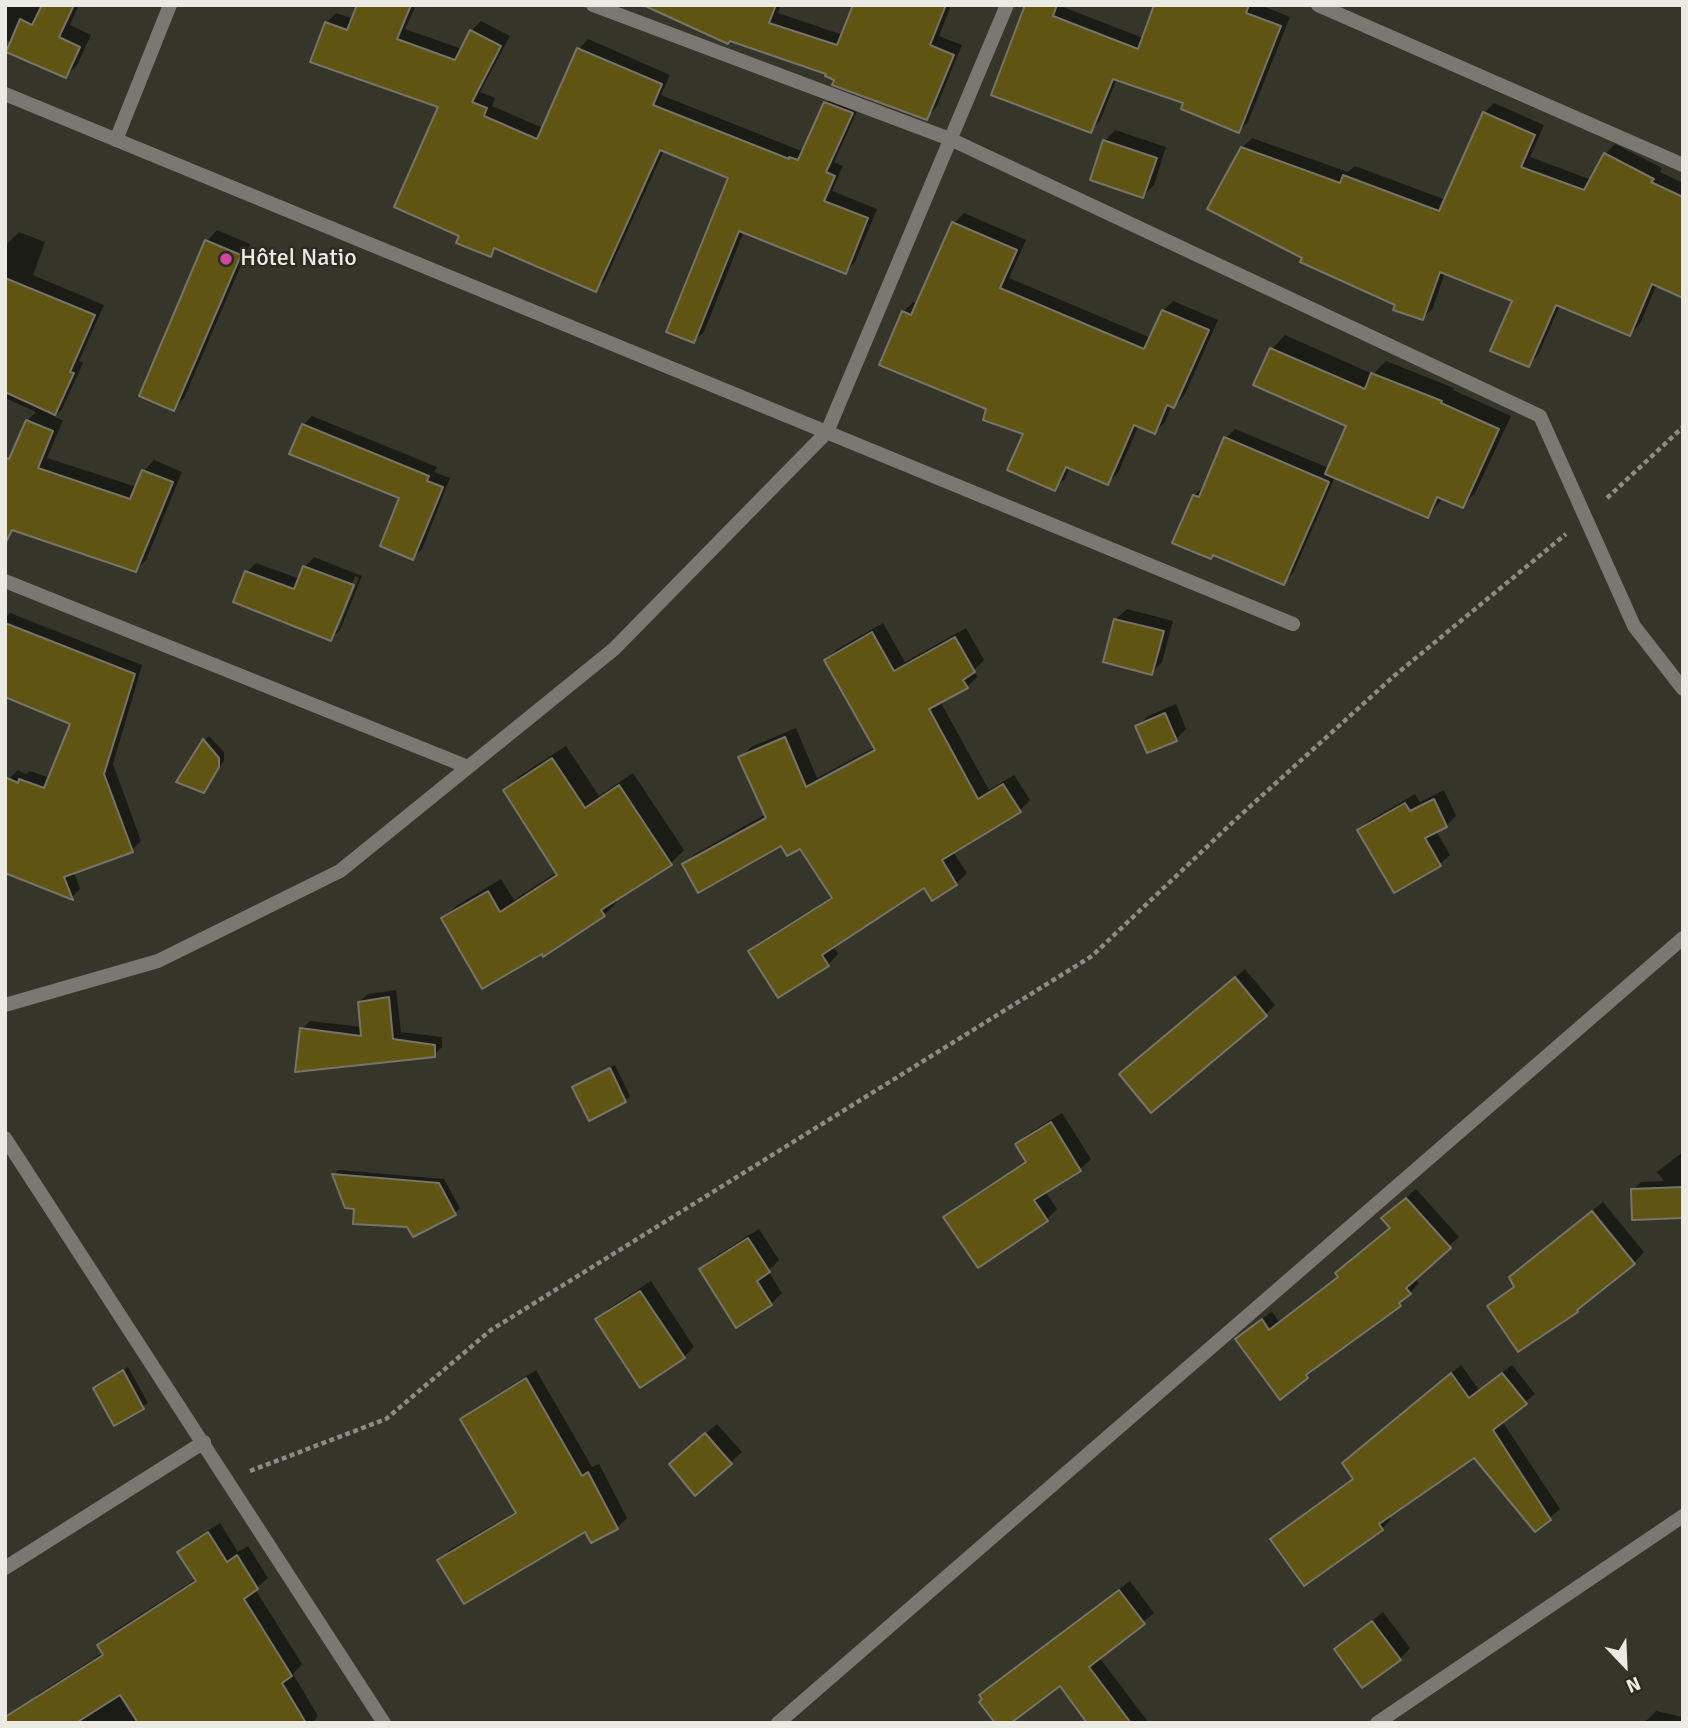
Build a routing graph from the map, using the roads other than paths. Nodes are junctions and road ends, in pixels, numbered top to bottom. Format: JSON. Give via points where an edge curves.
{"nodes":[{"id":1,"x":170,"y":5,"type":"edge"},
{"id":2,"x":593,"y":5,"type":"edge"},
{"id":3,"x":1007,"y":5,"type":"edge"},
{"id":4,"x":1318,"y":5,"type":"edge"},
{"id":5,"x":5,"y":94,"type":"edge"},
{"id":6,"x":950,"y":139,"type":"junction"},
{"id":7,"x":116,"y":140,"type":"junction"},
{"id":8,"x":1683,"y":165,"type":"edge"},
{"id":9,"x":827,"y":432,"type":"junction"},
{"id":10,"x":5,"y":581,"type":"edge"},
{"id":11,"x":1293,"y":624,"type":"dead end"},
{"id":12,"x":1683,"y":689,"type":"edge"},
{"id":13,"x":468,"y":767,"type":"junction"},
{"id":14,"x":1683,"y":938,"type":"edge"},
{"id":15,"x":5,"y":1005,"type":"edge"},
{"id":16,"x":5,"y":1138,"type":"edge"},
{"id":17,"x":204,"y":1442,"type":"junction"},
{"id":18,"x":1682,"y":1517,"type":"edge"},
{"id":19,"x":5,"y":1568,"type":"edge"},
{"id":20,"x":384,"y":1723,"type":"edge"},
{"id":21,"x":778,"y":1723,"type":"edge"},
{"id":22,"x":1377,"y":1723,"type":"edge"}],
"edges":[{"from":1,"to":7,"type":"street"},
{"from":2,"to":6,"type":"street"},
{"from":3,"to":6,"type":"street"},
{"from":4,"to":8,"type":"street"},
{"from":5,"to":7,"type":"street"},
{"from":6,"to":9,"type":"street"},
{"from":6,"to":12,"type":"street","via":[[1540,416],[1634,626]]},
{"from":7,"to":9,"type":"street"},
{"from":9,"to":11,"type":"street"},
{"from":9,"to":13,"type":"street","via":[[614,649]]},
{"from":10,"to":13,"type":"street"},
{"from":13,"to":15,"type":"street","via":[[340,871],[158,961]]},
{"from":14,"to":21,"type":"street"},
{"from":16,"to":17,"type":"street"},
{"from":17,"to":19,"type":"street"},
{"from":17,"to":20,"type":"street"},
{"from":18,"to":22,"type":"street"}]}
